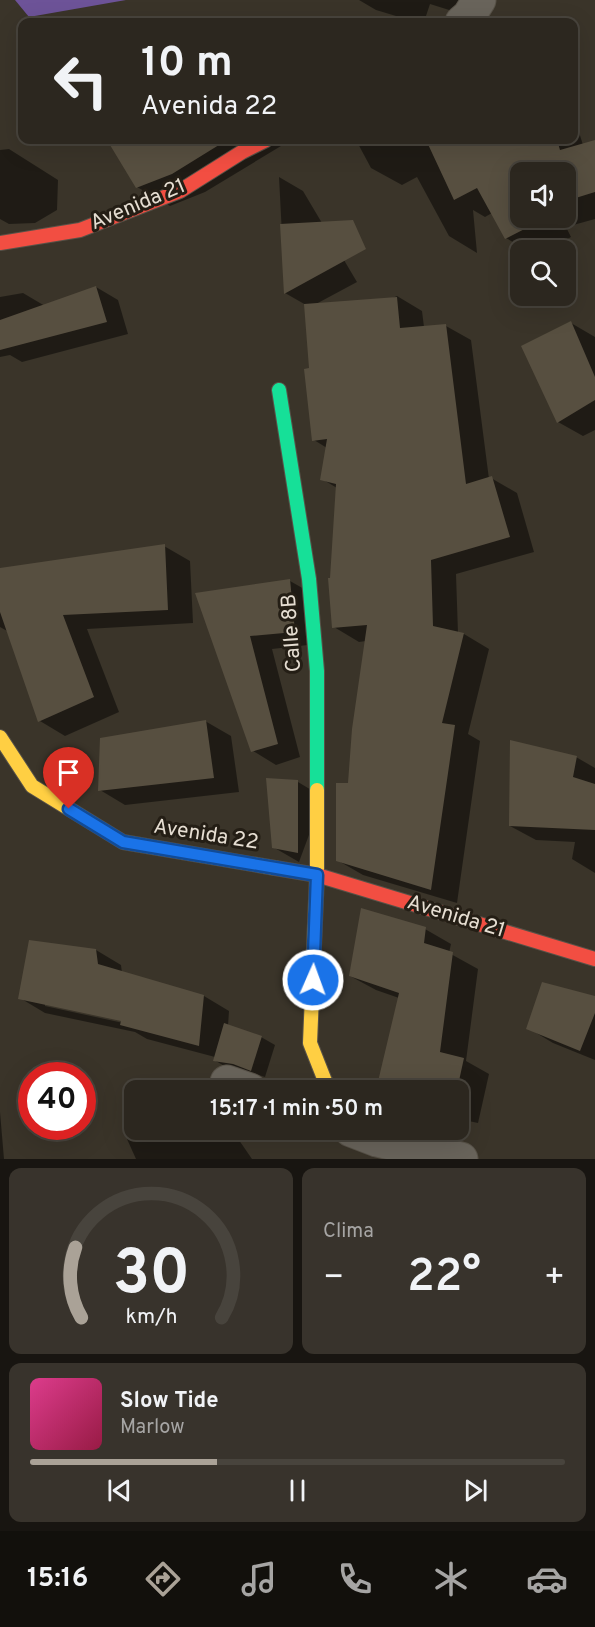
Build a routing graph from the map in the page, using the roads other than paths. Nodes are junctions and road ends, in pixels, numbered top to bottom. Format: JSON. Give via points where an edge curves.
{"nodes":[{"id":1,"x":479,"y":0,"type":"edge"},
{"id":2,"x":467,"y":18,"type":"edge"},
{"id":3,"x":258,"y":144,"type":"edge"},
{"id":4,"x":0,"y":243,"type":"edge"},
{"id":5,"x":279,"y":390,"type":"dead end"},
{"id":6,"x":0,"y":737,"type":"edge"},
{"id":7,"x":317,"y":875,"type":"junction"},
{"id":8,"x":595,"y":959,"type":"edge"},
{"id":9,"x":325,"y":1080,"type":"edge"},
{"id":10,"x":391,"y":1140,"type":"edge"},
{"id":11,"x":460,"y":1159,"type":"edge"}],
"edges":[{"from":1,"to":2,"type":"street"},
{"from":3,"to":4,"type":"street","name":"Avenida 21","via":[[180,191],[80,230]]},
{"from":5,"to":7,"type":"street","name":"Calle 8B","via":[[309,579],[316,671]]},
{"from":6,"to":7,"type":"street","name":"Avenida 22","via":[[32,786],[123,842]]},
{"from":7,"to":8,"type":"street","name":"Avenida 21"},
{"from":7,"to":9,"type":"street","name":"Calle 8B","via":[[310,1043]]},
{"from":10,"to":11,"type":"street"}]}
